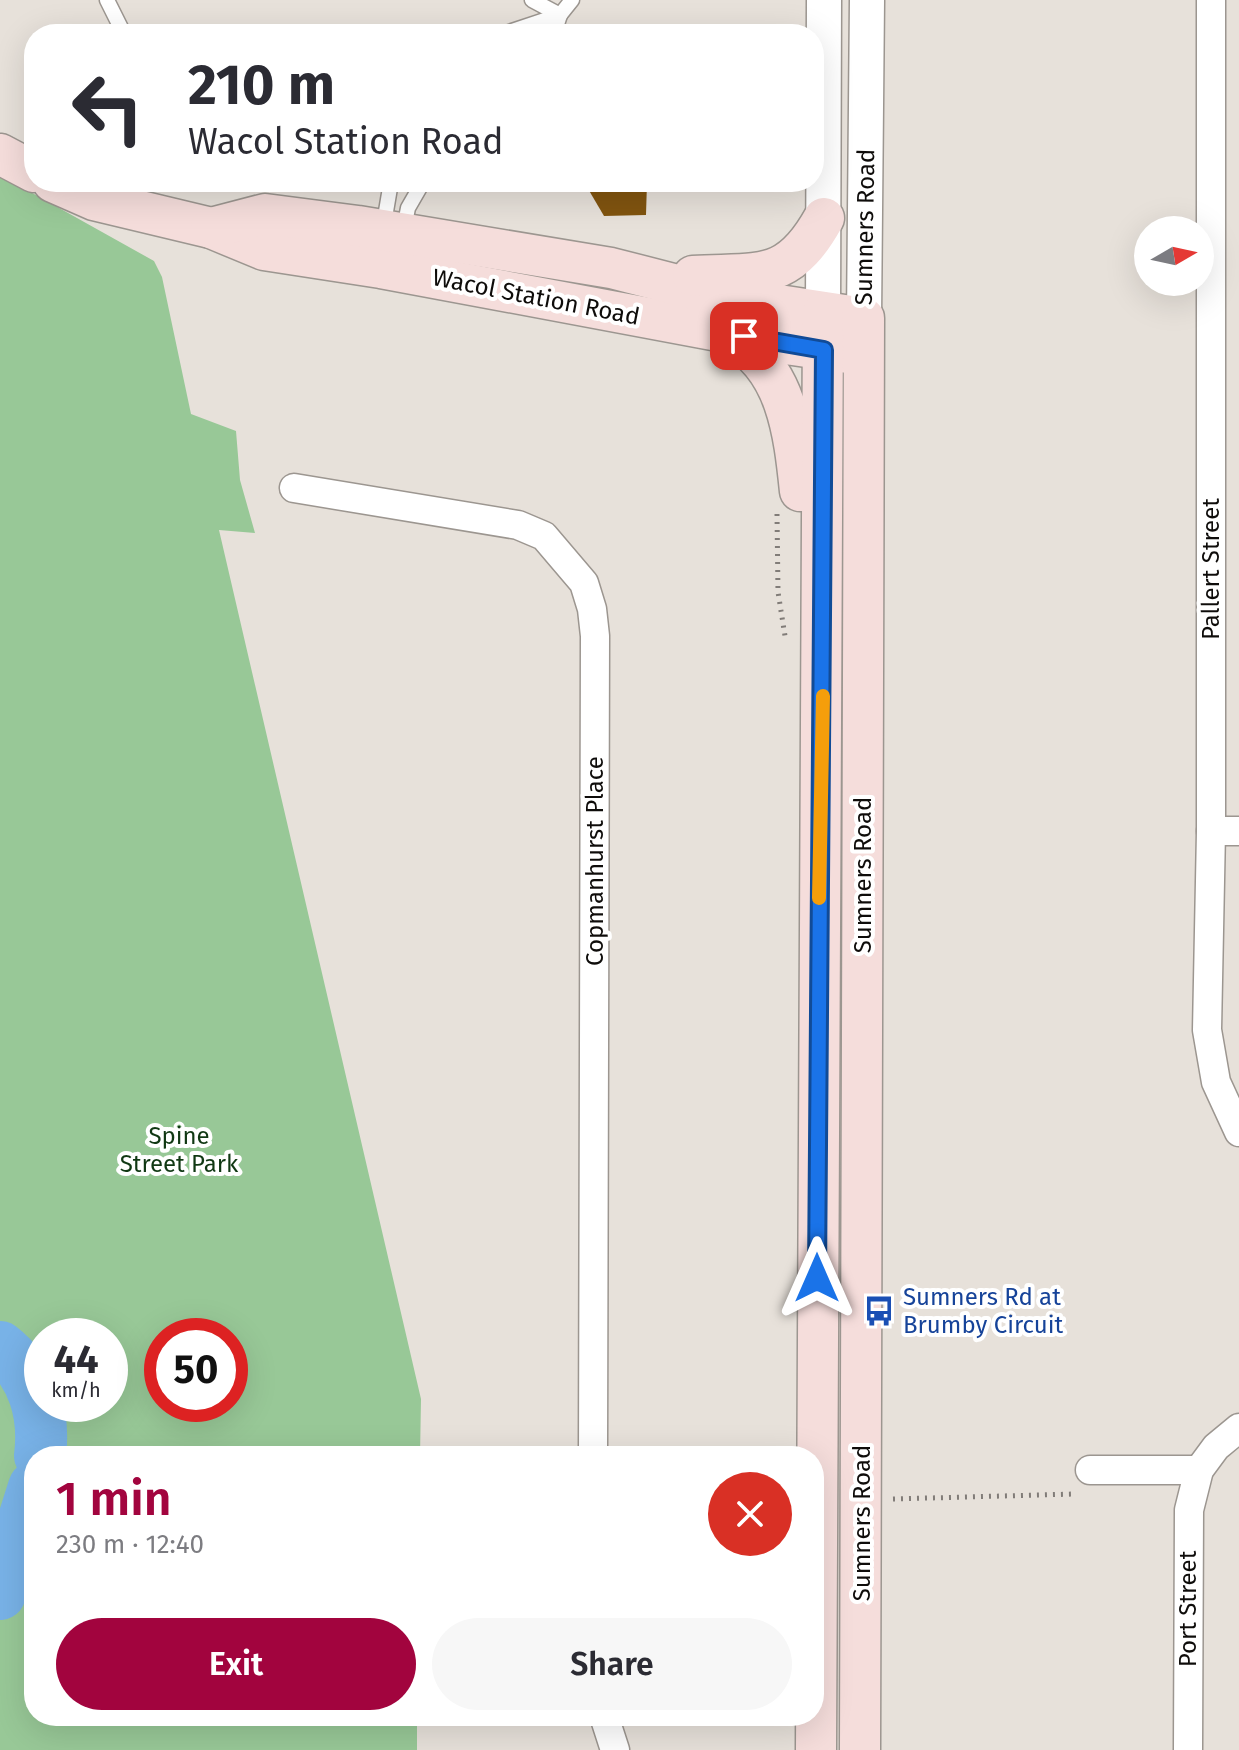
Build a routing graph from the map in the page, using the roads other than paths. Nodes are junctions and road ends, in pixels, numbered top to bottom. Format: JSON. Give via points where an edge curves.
{"nodes":[{"id":1,"x":107,"y":0,"type":"edge"},
{"id":2,"x":532,"y":0,"type":"edge"},
{"id":3,"x":572,"y":0,"type":"edge"},
{"id":4,"x":824,"y":0,"type":"edge"},
{"id":5,"x":867,"y":0,"type":"edge"},
{"id":6,"x":1211,"y":0,"type":"edge"},
{"id":7,"x":560,"y":15,"type":"junction"},
{"id":8,"x":119,"y":24,"type":"edge"},
{"id":9,"x":533,"y":24,"type":"edge"},
{"id":10,"x":557,"y":24,"type":"edge"},
{"id":11,"x":0,"y":154,"type":"edge"},
{"id":12,"x":24,"y":167,"type":"edge"},
{"id":13,"x":76,"y":192,"type":"edge"},
{"id":14,"x":391,"y":192,"type":"edge"},
{"id":15,"x":417,"y":192,"type":"edge"},
{"id":16,"x":824,"y":218,"type":"junction"},
{"id":17,"x":392,"y":251,"type":"junction"},
{"id":18,"x":649,"y":278,"type":"junction"},
{"id":19,"x":719,"y":331,"type":"junction"},
{"id":20,"x":824,"y":332,"type":"junction"},
{"id":21,"x":864,"y":336,"type":"junction"},
{"id":22,"x":294,"y":488,"type":"dead end"},
{"id":23,"x":823,"y":702,"type":"junction"},
{"id":24,"x":1225,"y":831,"type":"edge"},
{"id":25,"x":1239,"y":1132,"type":"edge"},
{"id":26,"x":1239,"y":1428,"type":"edge"},
{"id":27,"x":593,"y":1446,"type":"edge"},
{"id":28,"x":817,"y":1446,"type":"edge"},
{"id":29,"x":1090,"y":1470,"type":"road end"},
{"id":30,"x":1199,"y":1470,"type":"junction"},
{"id":31,"x":607,"y":1726,"type":"edge"},
{"id":32,"x":816,"y":1726,"type":"edge"},
{"id":33,"x":615,"y":1750,"type":"edge"},
{"id":34,"x":816,"y":1750,"type":"edge"},
{"id":35,"x":860,"y":1750,"type":"edge"},
{"id":36,"x":1188,"y":1750,"type":"edge"}],
"edges":[{"from":1,"to":8,"type":"lane"},
{"from":2,"to":7,"type":"lane"},
{"from":3,"to":7,"type":"lane"},
{"from":4,"to":16,"type":"street","name":"Sumners Road"},
{"from":5,"to":21,"type":"street","name":"Sumners Road"},
{"from":6,"to":24,"type":"street","name":"Pallert Street"},
{"from":7,"to":9,"type":"lane"},
{"from":7,"to":10,"type":"lane"},
{"from":11,"to":12,"type":"main road"},
{"from":13,"to":17,"type":"main road","name":"Wacol Station Road","via":[[211,228],[264,250]]},
{"from":14,"to":17,"type":"lane"},
{"from":15,"to":17,"type":"lane"},
{"from":16,"to":18,"type":"main road","via":[[811,241],[784,265],[755,272]]},
{"from":16,"to":20,"type":"street","name":"Sumners Road"},
{"from":17,"to":18,"type":"main road","name":"Wacol Station Road","via":[[538,255]]},
{"from":17,"to":19,"type":"main road","name":"Wacol Station Road"},
{"from":18,"to":20,"type":"main road","name":"Wacol Station Road"},
{"from":19,"to":20,"type":"main road","name":"Wacol Station Road"},
{"from":19,"to":23,"type":"main road","via":[[757,354],[787,410],[795,440]]},
{"from":20,"to":21,"type":"main road","name":"Wacol Station Road"},
{"from":20,"to":23,"type":"main road","name":"Sumners Road"},
{"from":21,"to":35,"type":"main road","name":"Sumners Road"},
{"from":22,"to":27,"type":"street","name":"Copmanhurst Place","via":[[518,525],[544,536],[584,583],[595,636]]},
{"from":23,"to":28,"type":"main road","name":"Sumners Road"},
{"from":24,"to":25,"type":"street","name":"Pallert Street","via":[[1207,1030],[1216,1082]]},
{"from":26,"to":30,"type":"street"},
{"from":29,"to":30,"type":"street"},
{"from":30,"to":36,"type":"street","name":"Port Street","via":[[1189,1510]]},
{"from":31,"to":33,"type":"street"},
{"from":32,"to":34,"type":"main road","name":"Sumners Road"}]}
